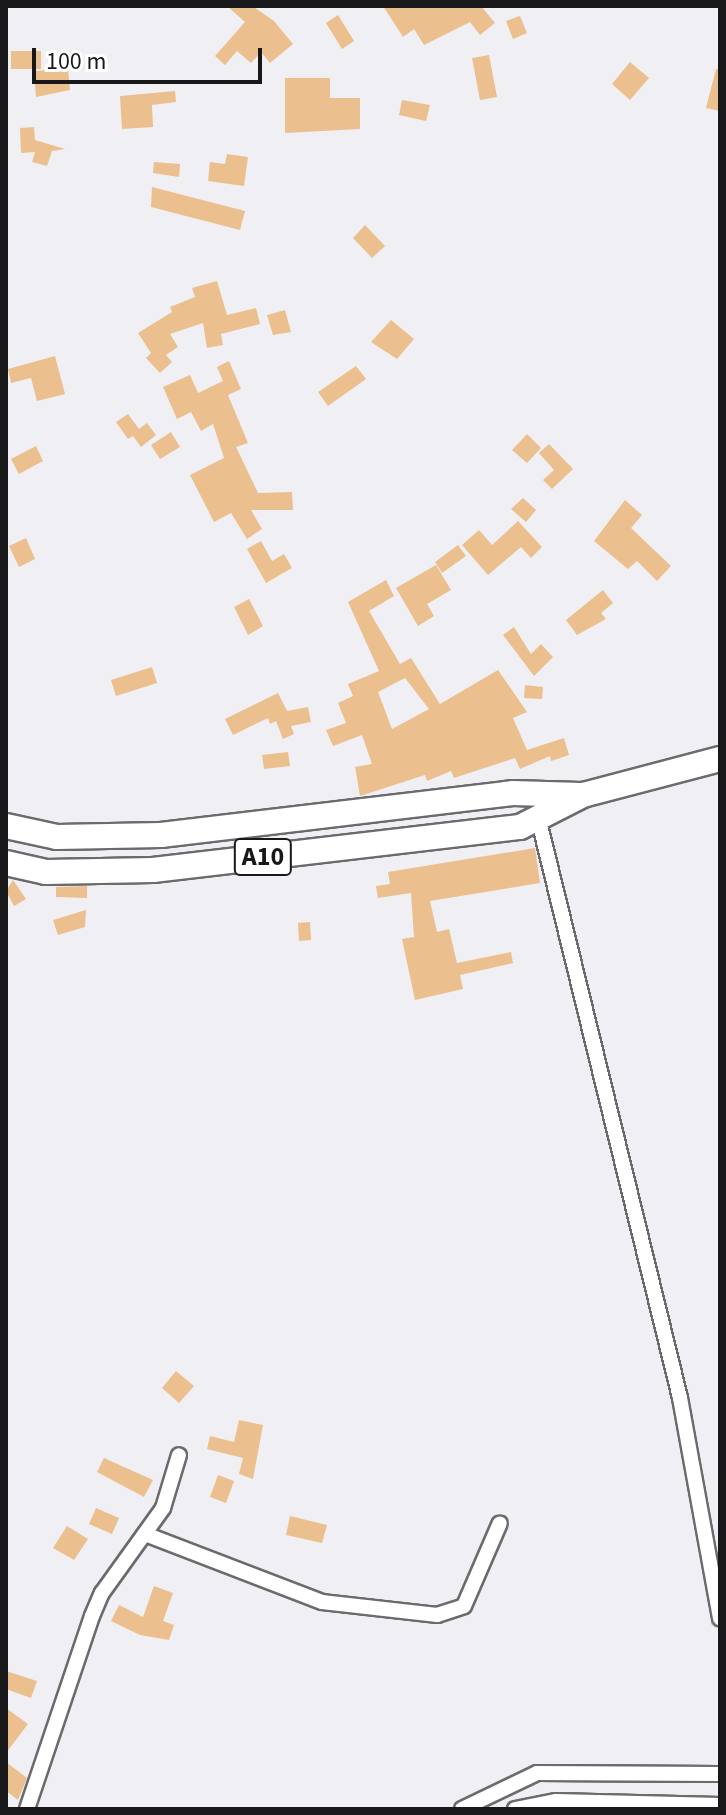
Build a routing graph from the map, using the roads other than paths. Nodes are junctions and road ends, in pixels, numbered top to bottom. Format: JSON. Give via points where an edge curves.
{"nodes":[{"id":1,"x":720,"y":759,"type":"edge"},
{"id":2,"x":532,"y":793,"type":"junction"},
{"id":3,"x":583,"y":795,"type":"junction"},
{"id":4,"x":538,"y":818,"type":"junction"},
{"id":5,"x":6,"y":826,"type":"edge"},
{"id":6,"x":6,"y":863,"type":"edge"},
{"id":7,"x":179,"y":1455,"type":"dead end"},
{"id":8,"x":500,"y":1523,"type":"dead end"},
{"id":9,"x":145,"y":1534,"type":"junction"},
{"id":10,"x":720,"y":1618,"type":"edge"},
{"id":11,"x":556,"y":1774,"type":"junction"},
{"id":12,"x":720,"y":1774,"type":"edge"},
{"id":13,"x":556,"y":1801,"type":"junction"},
{"id":14,"x":720,"y":1805,"type":"edge"},
{"id":15,"x":27,"y":1809,"type":"edge"},
{"id":16,"x":462,"y":1809,"type":"edge"},
{"id":17,"x":515,"y":1809,"type":"edge"}],
"edges":[{"from":1,"to":3,"type":"highway","number":"A10"},
{"from":2,"to":3,"type":"highway","number":"A10"},
{"from":2,"to":4,"type":"street"},
{"from":2,"to":5,"type":"highway","number":"A10","via":[[161,835],[57,837]]},
{"from":3,"to":4,"type":"highway","number":"A10"},
{"from":4,"to":6,"type":"highway","number":"A10","via":[[520,827],[153,870],[46,872]]},
{"from":4,"to":10,"type":"street","via":[[680,1398]]},
{"from":7,"to":9,"type":"street","via":[[163,1508]]},
{"from":8,"to":9,"type":"street","via":[[464,1606],[437,1615],[322,1602]]},
{"from":9,"to":15,"type":"street","via":[[102,1593],[92,1616]]},
{"from":11,"to":12,"type":"street"},
{"from":11,"to":13,"type":"street"},
{"from":11,"to":16,"type":"street","via":[[512,1781]]},
{"from":13,"to":14,"type":"street"},
{"from":13,"to":17,"type":"street"}]}
